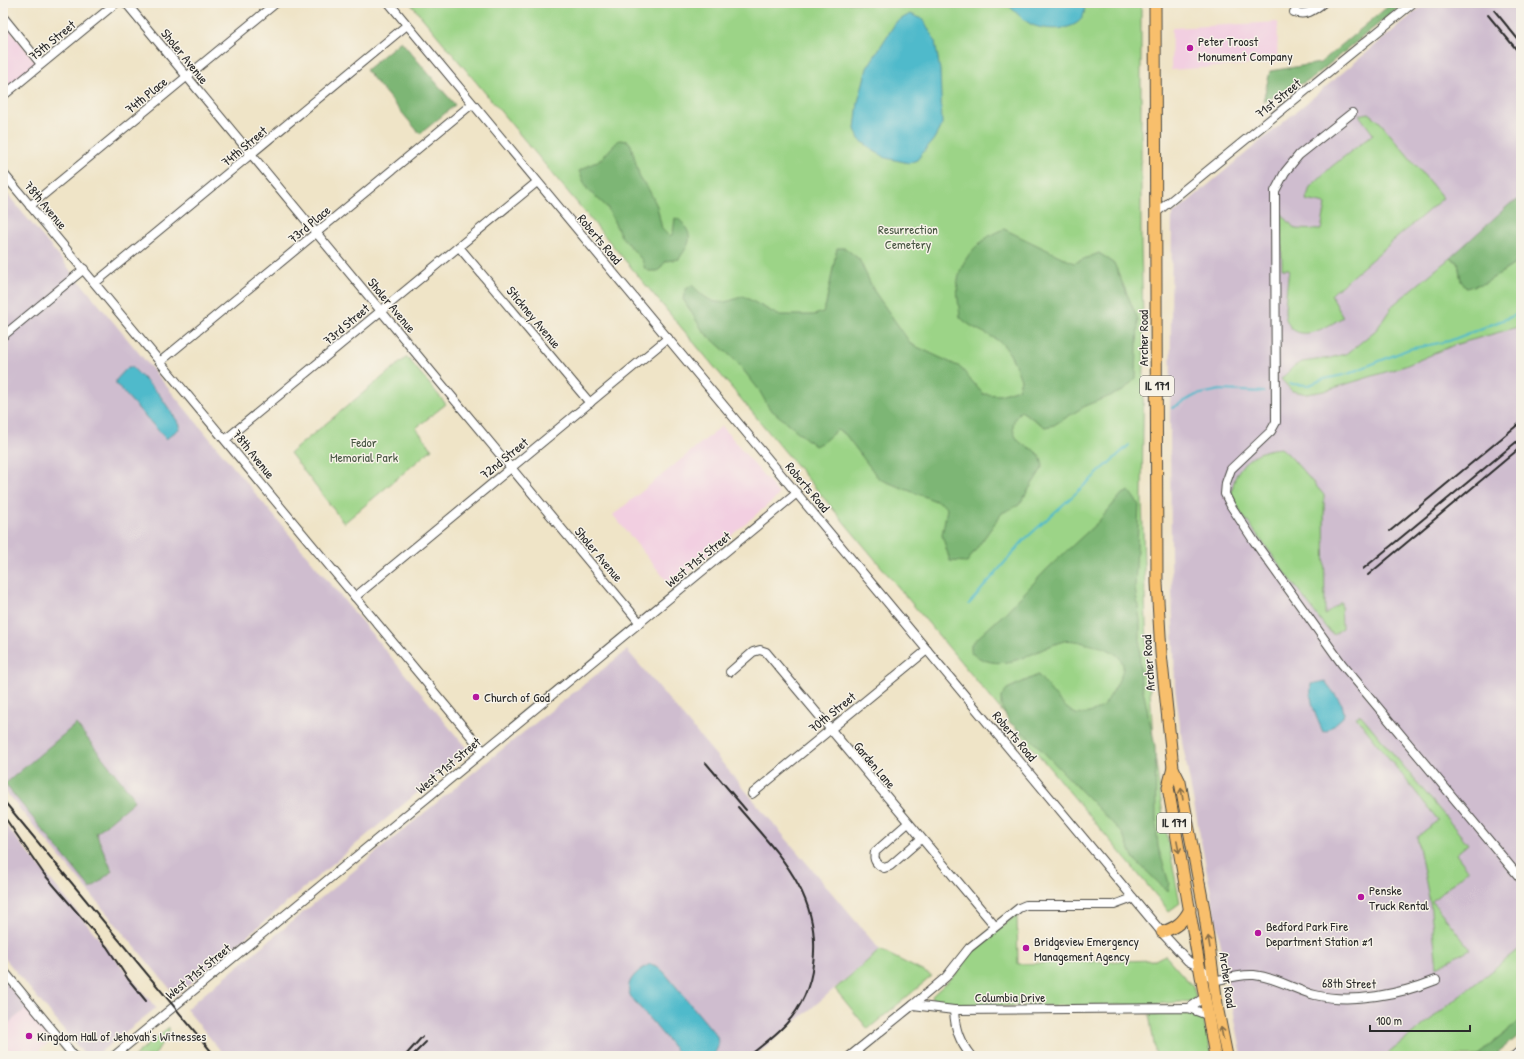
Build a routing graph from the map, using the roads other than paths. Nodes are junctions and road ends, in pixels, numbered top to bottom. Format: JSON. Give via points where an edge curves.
{"nodes":[{"id":1,"x":116,"y":3,"type":"edge"},
{"id":2,"x":126,"y":3,"type":"edge"},
{"id":3,"x":276,"y":3,"type":"edge"},
{"id":4,"x":388,"y":3,"type":"edge"},
{"id":5,"x":1155,"y":3,"type":"edge"},
{"id":6,"x":1323,"y":3,"type":"edge"},
{"id":7,"x":1413,"y":3,"type":"edge"},
{"id":8,"x":1294,"y":12,"type":"dead end"},
{"id":9,"x":3,"y":17,"type":"edge"},
{"id":10,"x":407,"y":26,"type":"junction"},
{"id":11,"x":41,"y":64,"type":"junction"},
{"id":12,"x":187,"y":77,"type":"junction"},
{"id":13,"x":3,"y":96,"type":"edge"},
{"id":14,"x":472,"y":104,"type":"junction"},
{"id":15,"x":1352,"y":113,"type":"dead end"},
{"id":16,"x":250,"y":156,"type":"junction"},
{"id":17,"x":3,"y":174,"type":"edge"},
{"id":18,"x":537,"y":182,"type":"junction"},
{"id":19,"x":30,"y":206,"type":"junction"},
{"id":20,"x":1157,"y":212,"type":"junction"},
{"id":21,"x":317,"y":233,"type":"junction"},
{"id":22,"x":459,"y":247,"type":"junction"},
{"id":23,"x":84,"y":269,"type":"junction"},
{"id":24,"x":95,"y":283,"type":"junction"},
{"id":25,"x":381,"y":311,"type":"junction"},
{"id":26,"x":3,"y":336,"type":"edge"},
{"id":27,"x":668,"y":338,"type":"junction"},
{"id":28,"x":161,"y":361,"type":"junction"},
{"id":29,"x":590,"y":403,"type":"junction"},
{"id":30,"x":226,"y":439,"type":"junction"},
{"id":31,"x":512,"y":467,"type":"junction"},
{"id":32,"x":797,"y":493,"type":"junction"},
{"id":33,"x":354,"y":597,"type":"junction"},
{"id":34,"x":640,"y":623,"type":"junction"},
{"id":35,"x":927,"y":650,"type":"junction"},
{"id":36,"x":730,"y":672,"type":"dead end"},
{"id":37,"x":830,"y":730,"type":"junction"},
{"id":38,"x":484,"y":752,"type":"junction"},
{"id":39,"x":1173,"y":768,"type":"junction"},
{"id":40,"x":752,"y":794,"type":"dead end"},
{"id":41,"x":908,"y":823,"type":"junction"},
{"id":42,"x":921,"y":839,"type":"junction"},
{"id":43,"x":1521,"y":879,"type":"edge"},
{"id":44,"x":1133,"y":898,"type":"junction"},
{"id":45,"x":1190,"y":909,"type":"junction"},
{"id":46,"x":995,"y":926,"type":"junction"},
{"id":47,"x":1162,"y":932,"type":"junction"},
{"id":48,"x":1201,"y":968,"type":"junction"},
{"id":49,"x":3,"y":970,"type":"edge"},
{"id":50,"x":1436,"y":980,"type":"dead end"},
{"id":51,"x":1214,"y":981,"type":"junction"},
{"id":52,"x":1205,"y":997,"type":"junction"},
{"id":53,"x":913,"y":1004,"type":"junction"},
{"id":54,"x":1189,"y":1008,"type":"junction"},
{"id":55,"x":954,"y":1010,"type":"junction"},
{"id":56,"x":1207,"y":1015,"type":"junction"},
{"id":57,"x":1521,"y":1050,"type":"edge"},
{"id":58,"x":74,"y":1056,"type":"edge"},
{"id":59,"x":114,"y":1056,"type":"edge"},
{"id":60,"x":850,"y":1056,"type":"edge"},
{"id":61,"x":971,"y":1056,"type":"edge"},
{"id":62,"x":1215,"y":1056,"type":"edge"},
{"id":63,"x":1226,"y":1056,"type":"edge"},
{"id":64,"x":1514,"y":1056,"type":"edge"}],
"edges":[{"from":1,"to":11,"type":"street","name":"75th Street"},
{"from":2,"to":12,"type":"street","name":"Sholer Avenue"},
{"from":3,"to":12,"type":"street","name":"74th Place"},
{"from":4,"to":10,"type":"street","name":"Roberts Road"},
{"from":5,"to":20,"type":"main road","name":"Archer Road","number":"IL 171"},
{"from":6,"to":8,"type":"street","via":[[1306,14]]},
{"from":7,"to":20,"type":"street","name":"71st Street"},
{"from":9,"to":11,"type":"street"},
{"from":10,"to":14,"type":"street","name":"Roberts Road"},
{"from":10,"to":16,"type":"street","name":"74th Street"},
{"from":11,"to":13,"type":"street","name":"75th Street"},
{"from":12,"to":16,"type":"street","name":"Sholer Avenue"},
{"from":12,"to":19,"type":"street","name":"74th Place"},
{"from":14,"to":18,"type":"street","name":"Roberts Road"},
{"from":14,"to":21,"type":"street","name":"73rd Place"},
{"from":15,"to":43,"type":"street","via":[[1299,155],[1285,172],[1275,191],[1276,422],[1271,431],[1231,469],[1225,494],[1254,541],[1342,664]]},
{"from":16,"to":21,"type":"street","name":"Sholer Avenue"},
{"from":16,"to":24,"type":"street","name":"74th Street"},
{"from":17,"to":19,"type":"street","name":"78th Avenue"},
{"from":18,"to":22,"type":"street","name":"73rd Street"},
{"from":18,"to":27,"type":"street","name":"Roberts Road"},
{"from":19,"to":23,"type":"street","name":"78th Avenue"},
{"from":20,"to":39,"type":"main road","name":"Archer Road","number":"IL 171","via":[[1157,583],[1160,653]]},
{"from":21,"to":25,"type":"street","name":"Sholer Avenue"},
{"from":21,"to":28,"type":"street","name":"73rd Place"},
{"from":22,"to":25,"type":"street","name":"73rd Street"},
{"from":22,"to":29,"type":"street","name":"Stickney Avenue"},
{"from":23,"to":24,"type":"street","name":"78th Avenue"},
{"from":23,"to":26,"type":"street"},
{"from":24,"to":28,"type":"street","name":"78th Avenue"},
{"from":25,"to":30,"type":"street","name":"73rd Street"},
{"from":25,"to":31,"type":"street","name":"Sholer Avenue"},
{"from":27,"to":29,"type":"street","name":"72nd Street"},
{"from":27,"to":32,"type":"street","name":"Roberts Road"},
{"from":28,"to":30,"type":"street","name":"78th Avenue"},
{"from":29,"to":31,"type":"street","name":"72nd Street"},
{"from":30,"to":33,"type":"street","name":"78th Avenue"},
{"from":31,"to":33,"type":"street","name":"72nd Street"},
{"from":31,"to":34,"type":"street","name":"Sholer Avenue"},
{"from":32,"to":34,"type":"street","name":"West 71st Street"},
{"from":32,"to":35,"type":"street","name":"Roberts Road"},
{"from":33,"to":38,"type":"street","name":"78th Avenue"},
{"from":34,"to":38,"type":"street","name":"West 71st Street"},
{"from":35,"to":37,"type":"street","name":"70th Street"},
{"from":35,"to":44,"type":"street","name":"Roberts Road"},
{"from":36,"to":37,"type":"street","name":"Garden Lane","via":[[754,652],[766,652]]},
{"from":37,"to":40,"type":"street","name":"70th Street"},
{"from":37,"to":41,"type":"street","name":"Garden Lane"},
{"from":38,"to":59,"type":"street","name":"West 71st Street"},
{"from":39,"to":45,"type":"main road","name":"Archer Road","number":"IL 171","one_way":true,"via":[[1168,786]]},
{"from":51,"to":39,"type":"main road","name":"Archer Road","number":"IL 171","one_way":true,"via":[[1204,908],[1180,782]]},
{"from":41,"to":42,"type":"street","name":"Garden Lane"},
{"from":41,"to":42,"type":"street","via":[[875,852],[876,862],[884,868],[890,866]]},
{"from":42,"to":46,"type":"street","name":"Garden Lane"},
{"from":44,"to":46,"type":"street","via":[[1114,905],[1026,905]]},
{"from":44,"to":47,"type":"street","name":"Roberts Road"},
{"from":45,"to":47,"type":"main road","via":[[1177,926]]},
{"from":45,"to":48,"type":"main road","name":"Archer Road","number":"IL 171"},
{"from":46,"to":53,"type":"street","via":[[963,953],[946,977]]},
{"from":47,"to":48,"type":"street","name":"Roberts Road","via":[[1188,960]]},
{"from":48,"to":51,"type":"street","name":"Roberts Road"},
{"from":48,"to":52,"type":"main road","name":"Archer Road","number":"IL 171"},
{"from":49,"to":58,"type":"street"},
{"from":50,"to":51,"type":"street","name":"68th Street","via":[[1398,992],[1354,997],[1317,995],[1254,975]]},
{"from":63,"to":51,"type":"main road","name":"Archer Road","number":"IL 171","one_way":true},
{"from":52,"to":54,"type":"street"},
{"from":52,"to":56,"type":"main road","name":"Archer Road","number":"IL 171"},
{"from":53,"to":55,"type":"street","name":"Columbia Drive"},
{"from":53,"to":60,"type":"street"},
{"from":54,"to":55,"type":"street","name":"Columbia Drive"},
{"from":54,"to":56,"type":"street","name":"Columbia Drive"},
{"from":55,"to":61,"type":"street","via":[[959,1040]]},
{"from":56,"to":62,"type":"main road","name":"Archer Road","number":"IL 171"},
{"from":57,"to":64,"type":"street"}]}
